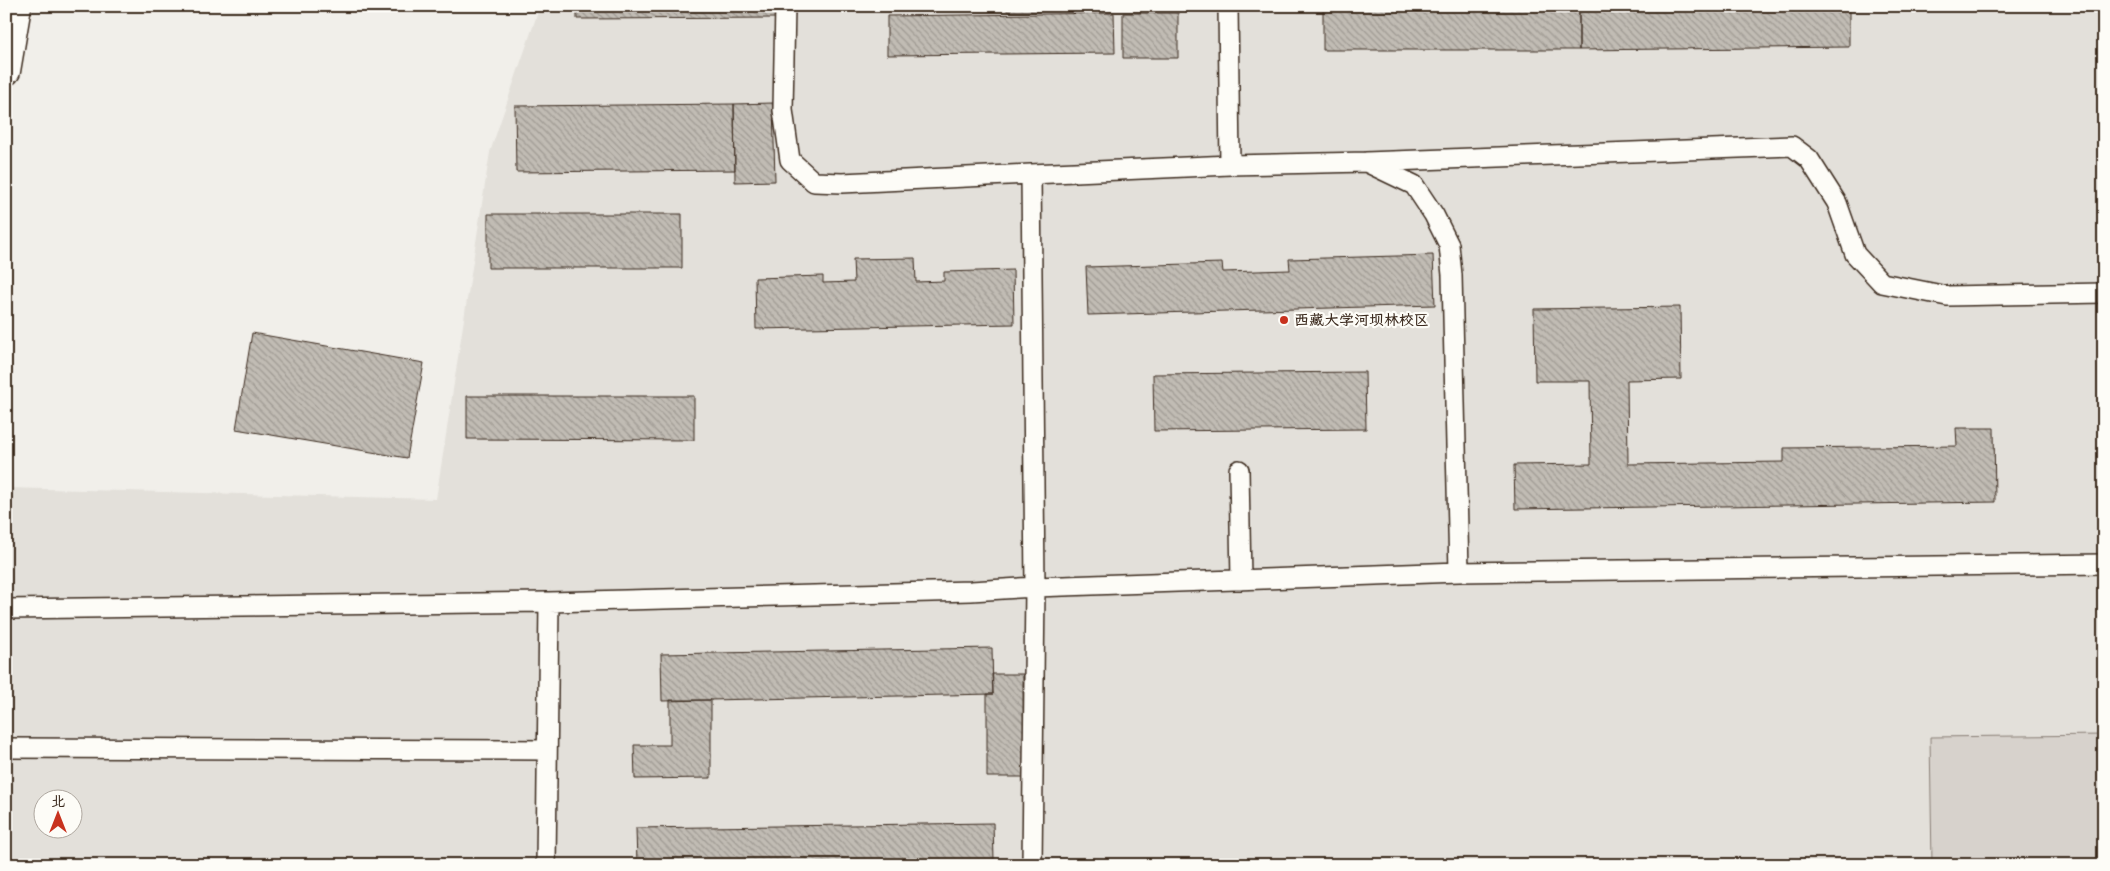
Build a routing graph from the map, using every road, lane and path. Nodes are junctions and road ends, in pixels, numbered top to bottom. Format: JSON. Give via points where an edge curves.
{"nodes":[{"id":1,"x":17,"y":6,"type":"edge"},
{"id":2,"x":785,"y":6,"type":"edge"},
{"id":3,"x":1228,"y":6,"type":"edge"},
{"id":4,"x":6,"y":71,"type":"edge"},
{"id":5,"x":1366,"y":162,"type":"junction"},
{"id":6,"x":1230,"y":165,"type":"junction"},
{"id":7,"x":1031,"y":174,"type":"junction"},
{"id":8,"x":2104,"y":293,"type":"edge"},
{"id":9,"x":1239,"y":470,"type":"dead end"},
{"id":10,"x":2104,"y":564,"type":"edge"},
{"id":11,"x":1459,"y":572,"type":"junction"},
{"id":12,"x":1241,"y":580,"type":"junction"},
{"id":13,"x":1035,"y":587,"type":"junction"},
{"id":14,"x":549,"y":602,"type":"junction"},
{"id":15,"x":6,"y":609,"type":"edge"},
{"id":16,"x":6,"y":748,"type":"edge"},
{"id":17,"x":547,"y":750,"type":"junction"},
{"id":18,"x":546,"y":865,"type":"edge"},
{"id":19,"x":1032,"y":865,"type":"edge"}],
"edges":[{"from":1,"to":4,"type":"street"},
{"from":2,"to":7,"type":"lane","via":[[783,110],[790,160],[814,182]]},
{"from":3,"to":6,"type":"lane"},
{"from":5,"to":6,"type":"lane"},
{"from":5,"to":8,"type":"lane","via":[[1792,146],[1809,159],[1837,203],[1855,254],[1882,283],[1947,296]]},
{"from":5,"to":11,"type":"lane","via":[[1414,185],[1449,245]]},
{"from":6,"to":7,"type":"lane"},
{"from":7,"to":13,"type":"lane"},
{"from":9,"to":12,"type":"lane"},
{"from":10,"to":11,"type":"lane"},
{"from":11,"to":12,"type":"lane"},
{"from":12,"to":13,"type":"lane"},
{"from":13,"to":14,"type":"lane"},
{"from":13,"to":19,"type":"lane"},
{"from":14,"to":15,"type":"lane"},
{"from":14,"to":17,"type":"lane"},
{"from":16,"to":17,"type":"lane"},
{"from":17,"to":18,"type":"lane"}]}
